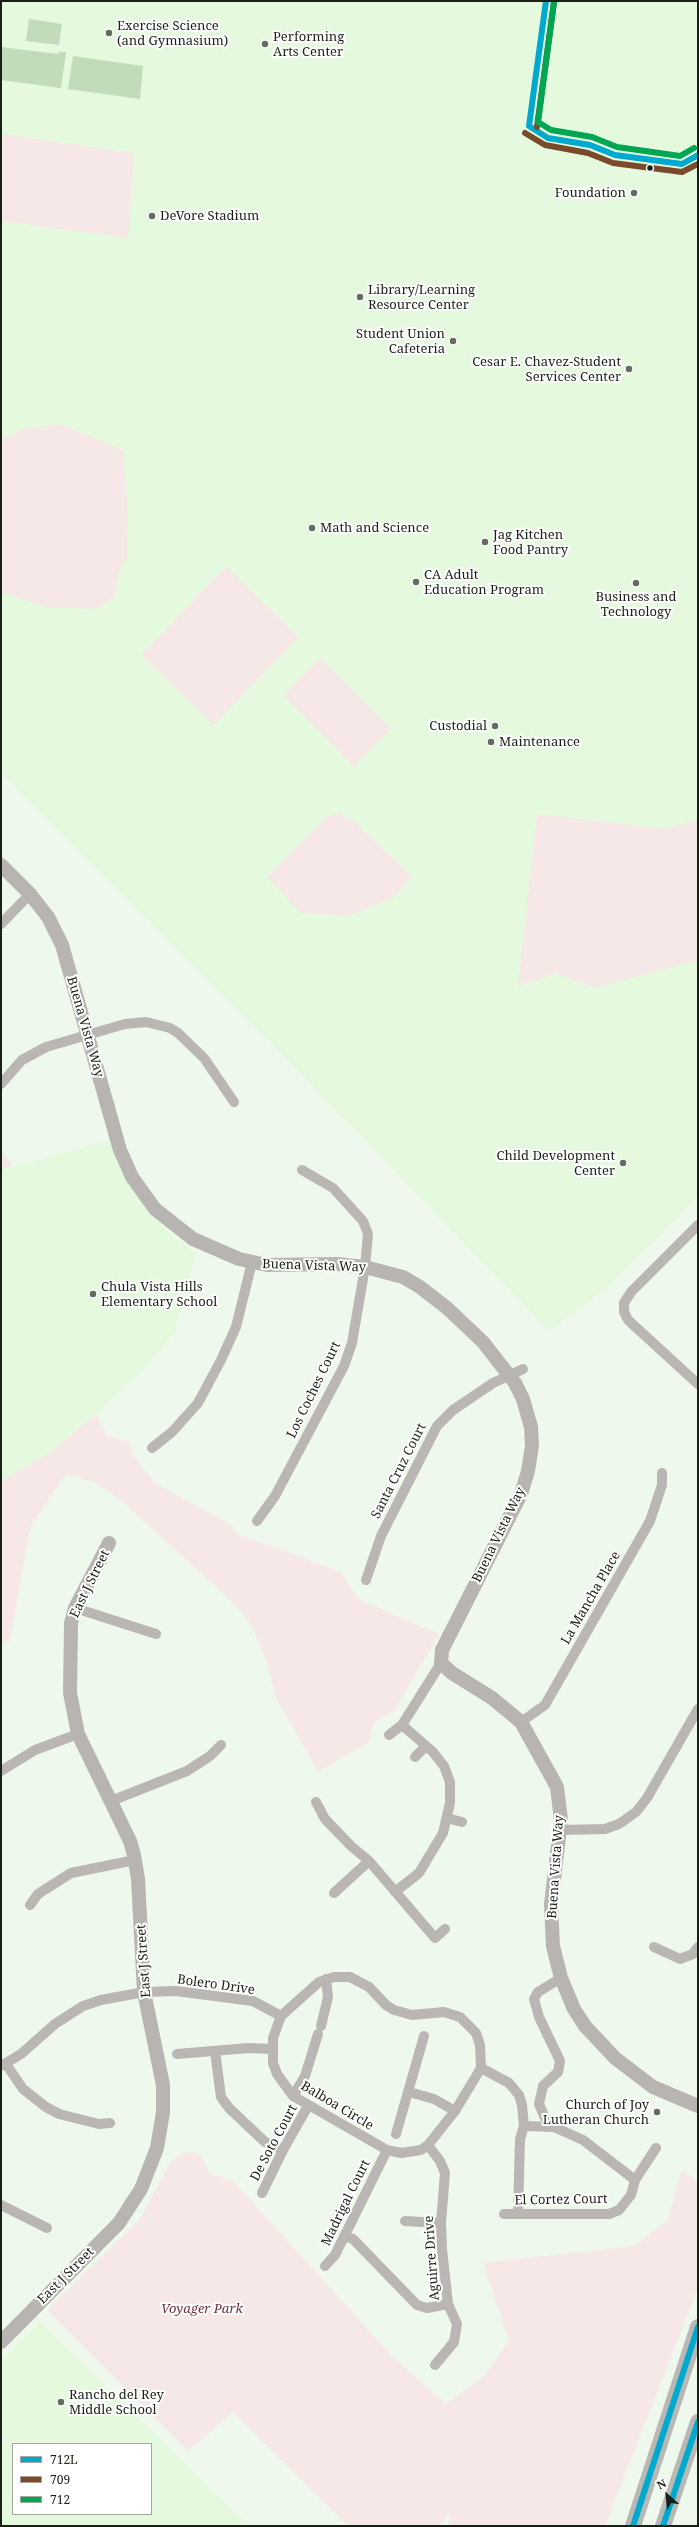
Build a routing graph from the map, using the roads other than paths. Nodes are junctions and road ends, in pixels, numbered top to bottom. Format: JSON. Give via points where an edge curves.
{"nodes":[{"id":1,"x":1,"y":865,"type":"edge"},
{"id":2,"x":30,"y":894,"type":"junction"},
{"id":3,"x":1,"y":924,"type":"edge"},
{"id":4,"x":87,"y":1035,"type":"junction"},
{"id":5,"x":1,"y":1084,"type":"edge"},
{"id":6,"x":234,"y":1102,"type":"dead end"},
{"id":7,"x":302,"y":1170,"type":"dead end"},
{"id":8,"x":698,"y":1225,"type":"edge"},
{"id":9,"x":252,"y":1262,"type":"junction"},
{"id":10,"x":365,"y":1267,"type":"junction"},
{"id":11,"x":523,"y":1369,"type":"dead end"},
{"id":12,"x":510,"y":1375,"type":"junction"},
{"id":13,"x":698,"y":1384,"type":"edge"},
{"id":14,"x":152,"y":1448,"type":"dead end"},
{"id":15,"x":662,"y":1473,"type":"dead end"},
{"id":16,"x":257,"y":1521,"type":"dead end"},
{"id":17,"x":109,"y":1543,"type":"dead end"},
{"id":18,"x":366,"y":1580,"type":"dead end"},
{"id":19,"x":75,"y":1608,"type":"junction"},
{"id":20,"x":156,"y":1634,"type":"dead end"},
{"id":21,"x":442,"y":1663,"type":"junction"},
{"id":22,"x":698,"y":1709,"type":"edge"},
{"id":23,"x":521,"y":1722,"type":"junction"},
{"id":24,"x":402,"y":1725,"type":"junction"},
{"id":25,"x":78,"y":1734,"type":"junction"},
{"id":26,"x":389,"y":1735,"type":"dead end"},
{"id":27,"x":221,"y":1745,"type":"dead end"},
{"id":28,"x":426,"y":1746,"type":"junction"},
{"id":29,"x":415,"y":1757,"type":"dead end"},
{"id":30,"x":1,"y":1771,"type":"edge"},
{"id":31,"x":111,"y":1801,"type":"junction"},
{"id":32,"x":316,"y":1802,"type":"dead end"},
{"id":33,"x":447,"y":1818,"type":"junction"},
{"id":34,"x":462,"y":1822,"type":"dead end"},
{"id":35,"x":561,"y":1830,"type":"junction"},
{"id":36,"x":135,"y":1860,"type":"junction"},
{"id":37,"x":370,"y":1861,"type":"junction"},
{"id":38,"x":396,"y":1892,"type":"junction"},
{"id":39,"x":334,"y":1893,"type":"dead end"},
{"id":40,"x":30,"y":1905,"type":"dead end"},
{"id":41,"x":445,"y":1928,"type":"dead end"},
{"id":42,"x":698,"y":1946,"type":"edge"},
{"id":43,"x":654,"y":1947,"type":"dead end"},
{"id":44,"x":561,"y":1978,"type":"junction"},
{"id":45,"x":326,"y":1979,"type":"junction"},
{"id":46,"x":144,"y":1992,"type":"junction"},
{"id":47,"x":281,"y":2016,"type":"junction"},
{"id":48,"x":424,"y":2036,"type":"dead end"},
{"id":49,"x":273,"y":2049,"type":"junction"},
{"id":50,"x":215,"y":2052,"type":"junction"},
{"id":51,"x":177,"y":2054,"type":"dead end"},
{"id":52,"x":3,"y":2065,"type":"edge"},
{"id":53,"x":481,"y":2068,"type":"junction"},
{"id":54,"x":408,"y":2092,"type":"junction"},
{"id":55,"x":293,"y":2096,"type":"junction"},
{"id":56,"x":308,"y":2106,"type":"junction"},
{"id":57,"x":698,"y":2106,"type":"edge"},
{"id":58,"x":455,"y":2112,"type":"junction"},
{"id":59,"x":110,"y":2123,"type":"dead end"},
{"id":60,"x":524,"y":2126,"type":"junction"},
{"id":61,"x":549,"y":2127,"type":"junction"},
{"id":62,"x":396,"y":2134,"type":"dead end"},
{"id":63,"x":428,"y":2145,"type":"junction"},
{"id":64,"x":656,"y":2148,"type":"dead end"},
{"id":65,"x":283,"y":2150,"type":"junction"},
{"id":66,"x":387,"y":2150,"type":"junction"},
{"id":67,"x":635,"y":2180,"type":"junction"},
{"id":68,"x":262,"y":2193,"type":"dead end"},
{"id":69,"x":1,"y":2206,"type":"edge"},
{"id":70,"x":504,"y":2214,"type":"dead end"},
{"id":71,"x":518,"y":2214,"type":"junction"},
{"id":72,"x":405,"y":2221,"type":"dead end"},
{"id":73,"x":441,"y":2223,"type":"junction"},
{"id":74,"x":47,"y":2228,"type":"dead end"},
{"id":75,"x":344,"y":2236,"type":"junction"},
{"id":76,"x":325,"y":2266,"type":"dead end"},
{"id":77,"x":448,"y":2304,"type":"junction"},
{"id":78,"x":698,"y":2327,"type":"edge"},
{"id":79,"x":1,"y":2342,"type":"edge"},
{"id":80,"x":436,"y":2365,"type":"dead end"},
{"id":81,"x":698,"y":2422,"type":"edge"},
{"id":82,"x":633,"y":2526,"type":"edge"},
{"id":83,"x":664,"y":2526,"type":"edge"}],
"edges":[{"from":1,"to":2,"type":"street","name":"Buena Vista Way"},
{"from":2,"to":3,"type":"street"},
{"from":2,"to":4,"type":"street","name":"Buena Vista Way","via":[[48,918],[62,945]]},
{"from":4,"to":5,"type":"street","via":[[46,1047],[22,1060]]},
{"from":4,"to":6,"type":"street","via":[[125,1024],[146,1022],[170,1028],[204,1058]]},
{"from":4,"to":9,"type":"street","name":"Buena Vista Way","via":[[120,1150],[132,1177],[155,1209],[193,1239],[219,1252]]},
{"from":7,"to":10,"type":"street","name":"Los Coches Court","via":[[333,1188],[363,1221],[368,1234]]},
{"from":8,"to":13,"type":"street","via":[[631,1292],[624,1304],[628,1320]]},
{"from":9,"to":10,"type":"street","name":"Buena Vista Way","via":[[267,1265],[337,1264]]},
{"from":9,"to":14,"type":"street","via":[[236,1327],[198,1403],[172,1432]]},
{"from":10,"to":12,"type":"street","name":"Buena Vista Way","via":[[387,1271],[420,1287],[483,1342]]},
{"from":10,"to":16,"type":"street","name":"Los Coches Court","via":[[352,1343],[344,1366],[275,1496]]},
{"from":11,"to":12,"type":"street","name":"Santa Cruz Court"},
{"from":12,"to":18,"type":"street","name":"Santa Cruz Court","via":[[493,1383],[453,1410],[437,1426],[381,1536]]},
{"from":12,"to":21,"type":"street","name":"Buena Vista Way","via":[[523,1399],[529,1418],[532,1446],[528,1471],[521,1494],[484,1572],[442,1650]]},
{"from":15,"to":23,"type":"street","name":"La Mancha Place","via":[[662,1485],[651,1519],[545,1705]]},
{"from":17,"to":19,"type":"street","name":"East J Street"},
{"from":19,"to":20,"type":"street"},
{"from":19,"to":25,"type":"street","name":"East J Street","via":[[71,1623],[69,1654],[70,1693]]},
{"from":21,"to":23,"type":"street","name":"Buena Vista Way","via":[[448,1670],[492,1698]]},
{"from":21,"to":24,"type":"street"},
{"from":22,"to":35,"type":"street","via":[[647,1798],[636,1812],[619,1824],[605,1829]]},
{"from":23,"to":35,"type":"street","name":"Buena Vista Way","via":[[557,1787]]},
{"from":24,"to":26,"type":"street"},
{"from":24,"to":28,"type":"street"},
{"from":25,"to":30,"type":"street","via":[[35,1750]]},
{"from":25,"to":31,"type":"street","name":"East J Street"},
{"from":27,"to":31,"type":"street","via":[[210,1756],[187,1771]]},
{"from":28,"to":29,"type":"street"},
{"from":28,"to":33,"type":"street","via":[[444,1766],[450,1782]]},
{"from":31,"to":36,"type":"street","name":"East J Street","via":[[130,1841]]},
{"from":32,"to":37,"type":"street","via":[[325,1819]]},
{"from":33,"to":34,"type":"street"},
{"from":33,"to":38,"type":"street","via":[[443,1833],[419,1873]]},
{"from":35,"to":44,"type":"street","name":"Buena Vista Way","via":[[551,1904],[553,1946]]},
{"from":36,"to":40,"type":"street","via":[[72,1873],[38,1894]]},
{"from":36,"to":46,"type":"street","name":"East J Street"},
{"from":37,"to":38,"type":"street"},
{"from":37,"to":39,"type":"street"},
{"from":38,"to":41,"type":"street","via":[[435,1938]]},
{"from":42,"to":43,"type":"street","via":[[693,1954],[680,1959]]},
{"from":44,"to":57,"type":"street","name":"Buena Vista Way","via":[[585,2026],[615,2058],[653,2087]]},
{"from":44,"to":61,"type":"street","via":[[538,1992],[534,1999],[539,2017],[560,2062],[558,2072],[543,2086],[539,2104]]},
{"from":45,"to":47,"type":"street","name":"Balboa Circle","via":[[319,1982]]},
{"from":45,"to":53,"type":"street","name":"Balboa Circle","via":[[350,1977],[369,1987],[386,2005],[412,2015],[444,2012],[460,2017],[476,2033],[480,2045]]},
{"from":45,"to":55,"type":"street","via":[[328,1997],[319,2030],[305,2076]]},
{"from":46,"to":47,"type":"street","name":"Bolero Drive","via":[[176,1991],[253,2001]]},
{"from":46,"to":52,"type":"street","name":"Bolero Drive","via":[[83,2006],[55,2024],[22,2054]]},
{"from":46,"to":79,"type":"street","name":"East J Street","via":[[163,2085],[163,2112],[157,2148],[141,2189],[119,2223]]},
{"from":47,"to":49,"type":"street","name":"Balboa Circle","via":[[273,2038]]},
{"from":48,"to":54,"type":"street"},
{"from":49,"to":50,"type":"street"},
{"from":49,"to":55,"type":"street","name":"Balboa Circle","via":[[273,2063],[277,2074]]},
{"from":50,"to":51,"type":"street"},
{"from":50,"to":65,"type":"street","via":[[221,2097],[265,2142]]},
{"from":52,"to":59,"type":"street","via":[[23,2089],[46,2107],[59,2114],[99,2124]]},
{"from":53,"to":58,"type":"street"},
{"from":53,"to":60,"type":"street","via":[[497,2075],[514,2088],[522,2105]]},
{"from":54,"to":58,"type":"street","via":[[434,2099]]},
{"from":54,"to":62,"type":"street"},
{"from":55,"to":56,"type":"street","name":"Balboa Circle"},
{"from":56,"to":65,"type":"street","name":"De Soto Court"},
{"from":56,"to":66,"type":"street","name":"Balboa Circle"},
{"from":58,"to":63,"type":"street"},
{"from":60,"to":61,"type":"street"},
{"from":60,"to":71,"type":"street","via":[[520,2139]]},
{"from":61,"to":67,"type":"street","via":[[583,2140]]},
{"from":63,"to":66,"type":"street","name":"Balboa Circle","via":[[421,2150],[401,2153]]},
{"from":63,"to":73,"type":"street","name":"Aguirre Drive","via":[[445,2173]]},
{"from":64,"to":67,"type":"street","name":"El Cortez Court"},
{"from":65,"to":68,"type":"street","name":"De Soto Court"},
{"from":66,"to":75,"type":"street","name":"Madrigal Court"},
{"from":67,"to":71,"type":"street","name":"El Cortez Court","via":[[631,2195],[619,2210],[609,2214]]},
{"from":69,"to":74,"type":"street"},
{"from":70,"to":71,"type":"street","name":"El Cortez Court"},
{"from":72,"to":73,"type":"street"},
{"from":73,"to":77,"type":"street","name":"Aguirre Drive"},
{"from":75,"to":76,"type":"street","name":"Madrigal Court","via":[[335,2255]]},
{"from":75,"to":77,"type":"street","via":[[353,2239],[417,2305],[427,2308]]},
{"from":77,"to":80,"type":"street","name":"Aguirre Drive","via":[[457,2324],[454,2342]]},
{"from":78,"to":82,"type":"main road"},
{"from":81,"to":83,"type":"main road"}]}
